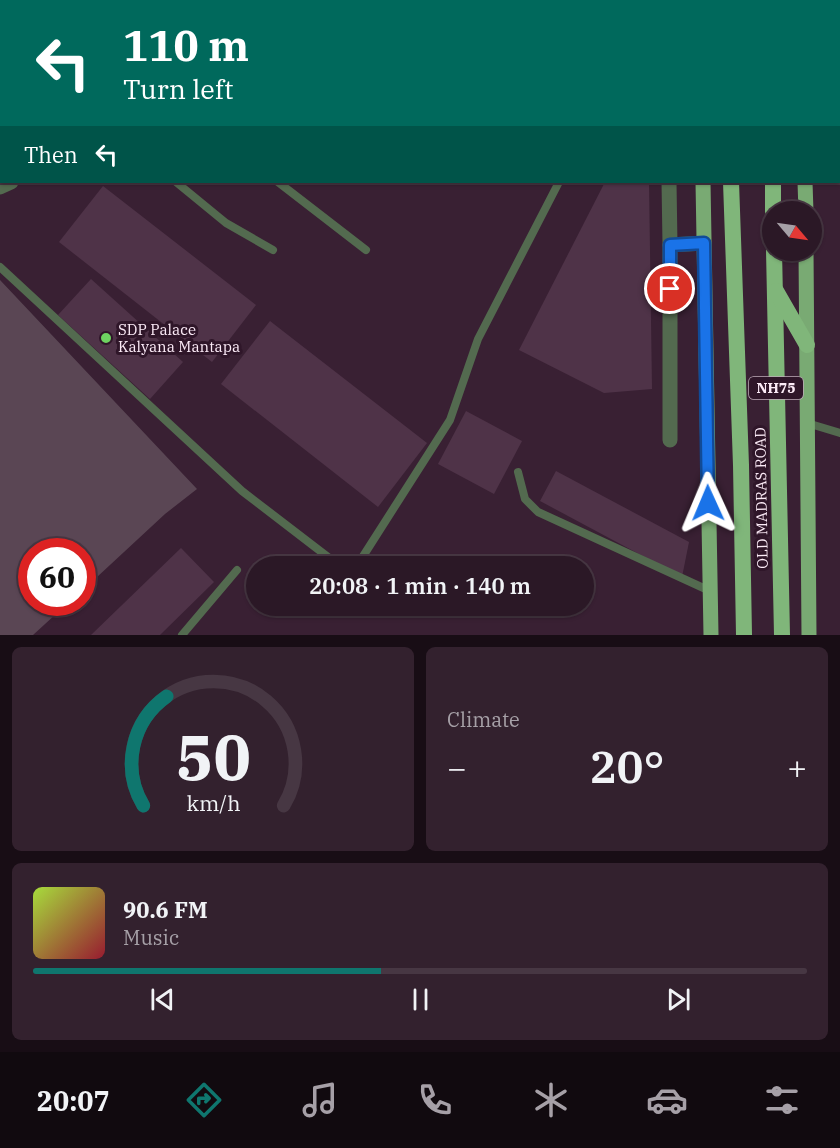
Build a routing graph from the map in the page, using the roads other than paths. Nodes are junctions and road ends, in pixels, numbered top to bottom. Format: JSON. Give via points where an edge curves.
{"nodes":[{"id":1,"x":583,"y":0,"type":"edge"},
{"id":2,"x":591,"y":0,"type":"edge"},
{"id":3,"x":177,"y":183,"type":"edge"},
{"id":4,"x":279,"y":183,"type":"edge"},
{"id":5,"x":558,"y":183,"type":"edge"},
{"id":6,"x":669,"y":183,"type":"edge"},
{"id":7,"x":703,"y":183,"type":"edge"},
{"id":8,"x":731,"y":183,"type":"edge"},
{"id":9,"x":773,"y":183,"type":"edge"},
{"id":10,"x":805,"y":183,"type":"edge"},
{"id":11,"x":773,"y":201,"type":"edge"},
{"id":12,"x":806,"y":201,"type":"edge"},
{"id":13,"x":704,"y":243,"type":"junction"},
{"id":14,"x":670,"y":245,"type":"junction"},
{"id":15,"x":273,"y":250,"type":"dead end"},
{"id":16,"x":366,"y":250,"type":"dead end"},
{"id":17,"x":774,"y":261,"type":"edge"},
{"id":18,"x":806,"y":261,"type":"edge"},
{"id":19,"x":0,"y":267,"type":"edge"},
{"id":20,"x":774,"y":288,"type":"junction"},
{"id":21,"x":807,"y":345,"type":"junction"},
{"id":22,"x":807,"y":423,"type":"junction"},
{"id":23,"x":840,"y":433,"type":"edge"},
{"id":24,"x":670,"y":440,"type":"dead end"},
{"id":25,"x":518,"y":472,"type":"dead end"},
{"id":26,"x":327,"y":556,"type":"edge"},
{"id":27,"x":363,"y":556,"type":"edge"},
{"id":28,"x":237,"y":570,"type":"dead end"},
{"id":29,"x":710,"y":591,"type":"junction"},
{"id":30,"x":182,"y":635,"type":"edge"},
{"id":31,"x":711,"y":635,"type":"edge"},
{"id":32,"x":744,"y":635,"type":"edge"},
{"id":33,"x":782,"y":635,"type":"edge"},
{"id":34,"x":809,"y":635,"type":"edge"}],
"edges":[{"from":1,"to":2,"type":"lane"},
{"from":3,"to":15,"type":"lane","via":[[226,223]]},
{"from":4,"to":16,"type":"lane"},
{"from":5,"to":27,"type":"lane","via":[[478,339],[450,420]]},
{"from":6,"to":14,"type":"street"},
{"from":7,"to":13,"type":"main road"},
{"from":8,"to":32,"type":"highway","name":"OLD MADRAS ROAD","number":"NH75"},
{"from":9,"to":11,"type":"highway"},
{"from":10,"to":12,"type":"main road"},
{"from":13,"to":14,"type":"street"},
{"from":13,"to":29,"type":"main road"},
{"from":14,"to":24,"type":"street"},
{"from":17,"to":20,"type":"highway","number":"NH75"},
{"from":18,"to":21,"type":"main road"},
{"from":19,"to":26,"type":"lane","via":[[242,491]]},
{"from":20,"to":21,"type":"highway"},
{"from":20,"to":33,"type":"highway","name":"OLD MADRAS ROAD","number":"NH75"},
{"from":21,"to":22,"type":"main road"},
{"from":22,"to":23,"type":"lane"},
{"from":22,"to":34,"type":"main road"},
{"from":25,"to":29,"type":"lane","via":[[525,499],[538,512]]},
{"from":28,"to":30,"type":"lane"},
{"from":29,"to":31,"type":"main road"}]}
